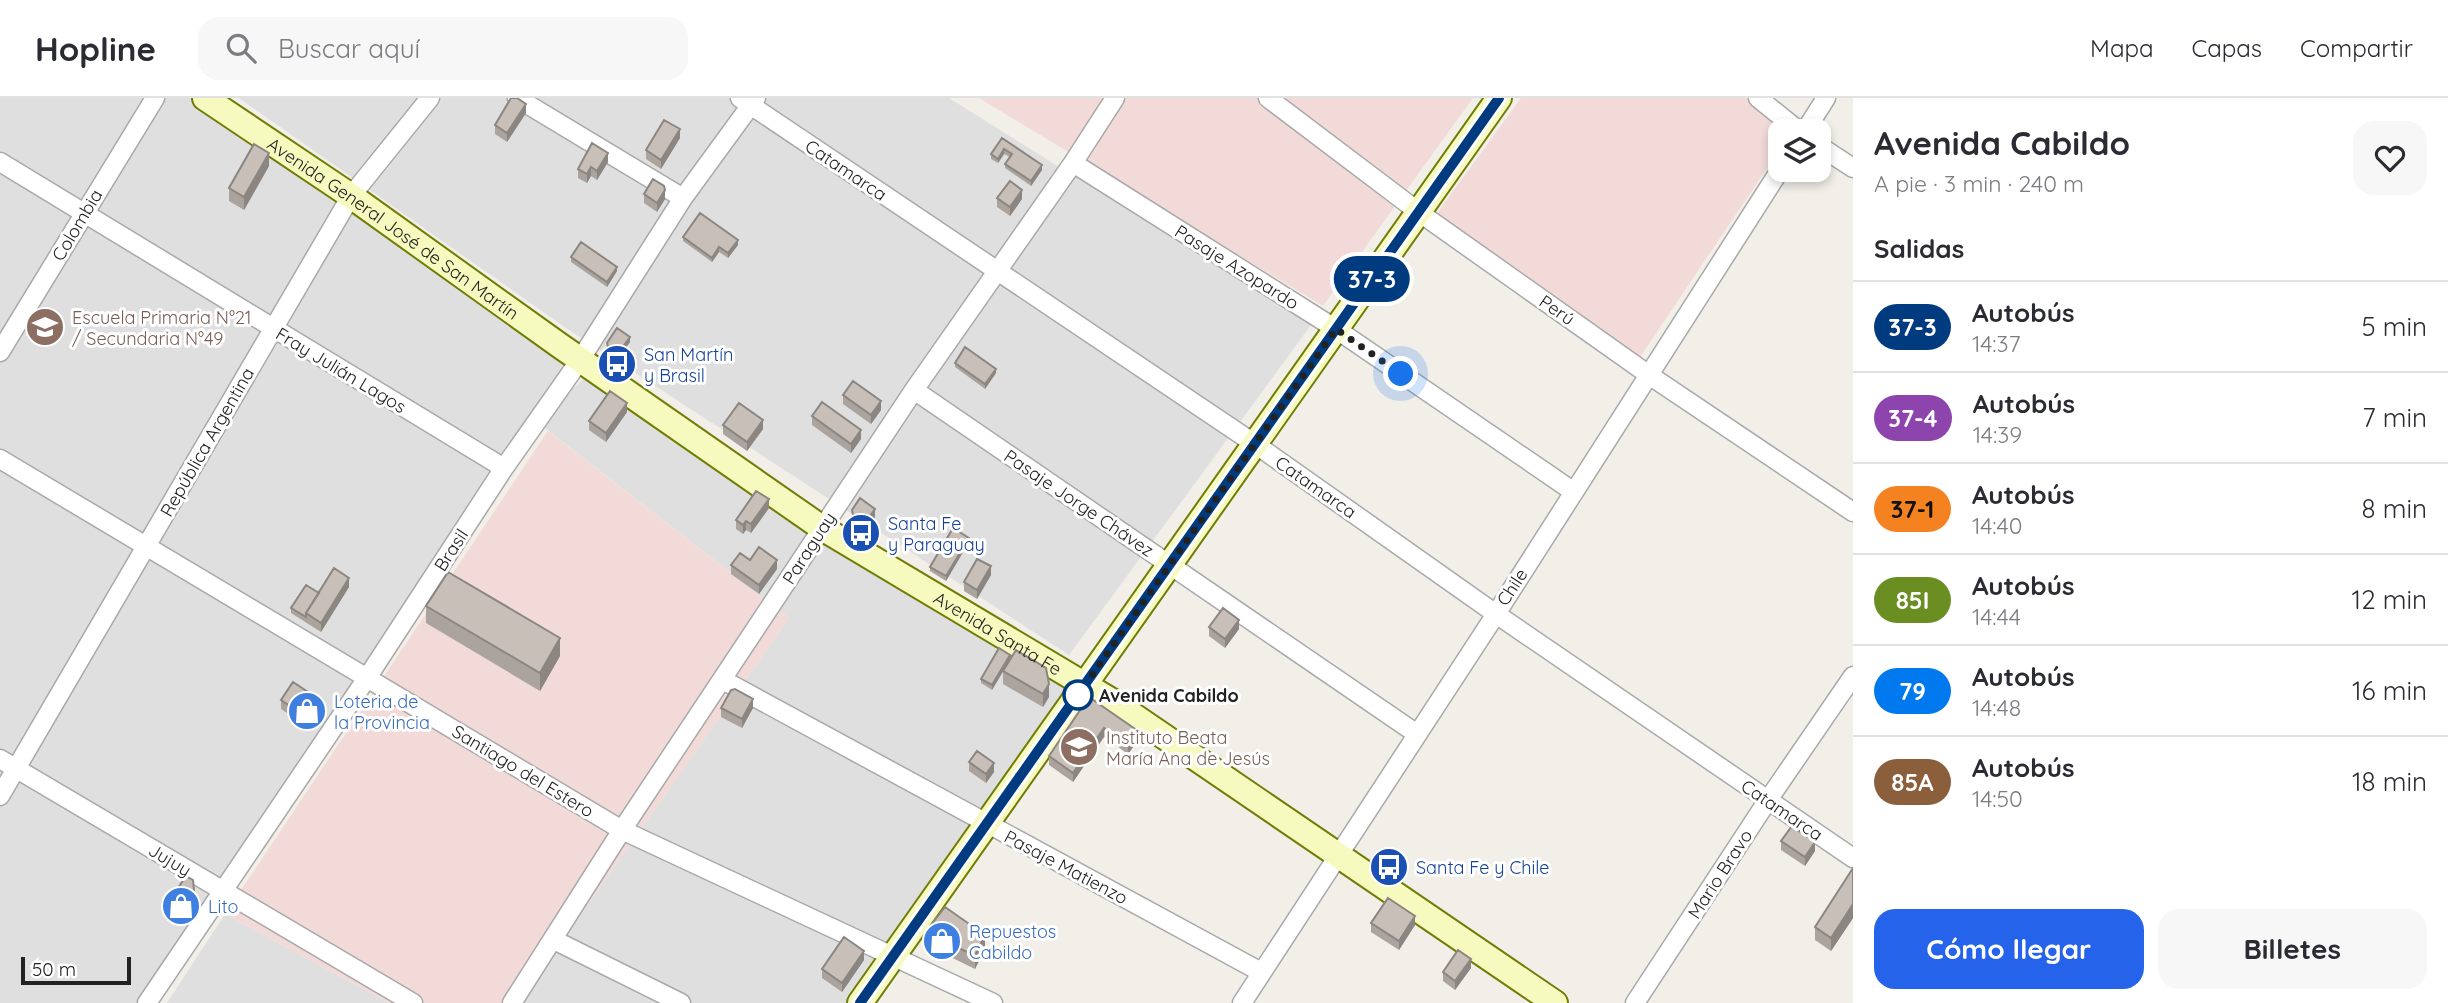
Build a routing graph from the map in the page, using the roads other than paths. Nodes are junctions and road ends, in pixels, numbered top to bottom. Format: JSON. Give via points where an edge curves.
{"nodes":[{"id":1,"x":155,"y":98,"type":"edge"},
{"id":2,"x":205,"y":98,"type":"edge"},
{"id":3,"x":430,"y":98,"type":"edge"},
{"id":4,"x":517,"y":98,"type":"edge"},
{"id":5,"x":1115,"y":98,"type":"edge"},
{"id":6,"x":1268,"y":98,"type":"edge"},
{"id":7,"x":1499,"y":98,"type":"edge"},
{"id":8,"x":1758,"y":98,"type":"edge"},
{"id":9,"x":1826,"y":98,"type":"edge"},
{"id":10,"x":749,"y":100,"type":"edge"},
{"id":11,"x":1784,"y":119,"type":"edge"},
{"id":12,"x":1813,"y":119,"type":"edge"},
{"id":13,"x":1831,"y":154,"type":"edge"},
{"id":14,"x":0,"y":162,"type":"edge"},
{"id":15,"x":1073,"y":163,"type":"junction"},
{"id":16,"x":1853,"y":168,"type":"edge"},
{"id":17,"x":1772,"y":182,"type":"edge"},
{"id":18,"x":351,"y":196,"type":"junction"},
{"id":19,"x":683,"y":198,"type":"junction"},
{"id":20,"x":83,"y":213,"type":"junction"},
{"id":21,"x":1420,"y":213,"type":"junction"},
{"id":22,"x":996,"y":271,"type":"junction"},
{"id":23,"x":272,"y":329,"type":"junction"},
{"id":24,"x":1336,"y":329,"type":"junction"},
{"id":25,"x":0,"y":352,"type":"edge"},
{"id":26,"x":580,"y":360,"type":"junction"},
{"id":27,"x":1649,"y":375,"type":"junction"},
{"id":28,"x":914,"y":390,"type":"junction"},
{"id":29,"x":1255,"y":444,"type":"junction"},
{"id":30,"x":0,"y":459,"type":"edge"},
{"id":31,"x":504,"y":468,"type":"junction"},
{"id":32,"x":1574,"y":492,"type":"junction"},
{"id":33,"x":1853,"y":512,"type":"edge"},
{"id":34,"x":822,"y":528,"type":"junction"},
{"id":35,"x":147,"y":547,"type":"junction"},
{"id":36,"x":1170,"y":566,"type":"junction"},
{"id":37,"x":1496,"y":614,"type":"junction"},
{"id":38,"x":1853,"y":676,"type":"edge"},
{"id":39,"x":366,"y":678,"type":"junction"},
{"id":40,"x":723,"y":680,"type":"junction"},
{"id":41,"x":1086,"y":685,"type":"junction"},
{"id":42,"x":1418,"y":734,"type":"junction"},
{"id":43,"x":0,"y":759,"type":"edge"},
{"id":44,"x":16,"y":769,"type":"junction"},
{"id":45,"x":0,"y":796,"type":"edge"},
{"id":46,"x":1768,"y":800,"type":"junction"},
{"id":47,"x":987,"y":825,"type":"junction"},
{"id":48,"x":622,"y":830,"type":"junction"},
{"id":49,"x":1339,"y":853,"type":"junction"},
{"id":50,"x":1853,"y":858,"type":"edge"},
{"id":51,"x":222,"y":891,"type":"junction"},
{"id":52,"x":554,"y":940,"type":"junction"},
{"id":53,"x":894,"y":956,"type":"junction"},
{"id":54,"x":1261,"y":972,"type":"junction"},
{"id":55,"x":147,"y":1003,"type":"edge"},
{"id":56,"x":413,"y":1003,"type":"edge"},
{"id":57,"x":512,"y":1003,"type":"edge"},
{"id":58,"x":681,"y":1003,"type":"edge"},
{"id":59,"x":860,"y":1003,"type":"edge"},
{"id":60,"x":993,"y":1003,"type":"edge"},
{"id":61,"x":1241,"y":1003,"type":"edge"},
{"id":62,"x":1555,"y":1003,"type":"edge"},
{"id":63,"x":1635,"y":1003,"type":"edge"}],
"edges":[{"from":1,"to":20,"type":"street","name":"Colombia"},
{"from":2,"to":18,"type":"street","name":"Avenida General José de San Martín"},
{"from":3,"to":18,"type":"street","name":"República Argentina"},
{"from":4,"to":19,"type":"street"},
{"from":5,"to":15,"type":"street","name":"Paraguay"},
{"from":6,"to":21,"type":"street","name":"Perú"},
{"from":7,"to":21,"type":"street"},
{"from":8,"to":11,"type":"street"},
{"from":9,"to":12,"type":"street"},
{"from":10,"to":19,"type":"street","name":"Brasil"},
{"from":10,"to":22,"type":"street","name":"Catamarca"},
{"from":13,"to":16,"type":"street"},
{"from":14,"to":20,"type":"street","name":"Fray Julián Lagos"},
{"from":15,"to":22,"type":"street","name":"Paraguay"},
{"from":15,"to":24,"type":"street","name":"Pasaje Azopardo"},
{"from":17,"to":27,"type":"street","name":"Chile"},
{"from":18,"to":23,"type":"street","name":"República Argentina"},
{"from":18,"to":26,"type":"street","name":"Avenida General José de San Martín"},
{"from":19,"to":26,"type":"street","name":"Brasil"},
{"from":20,"to":23,"type":"street","name":"Fray Julián Lagos"},
{"from":20,"to":25,"type":"street","name":"Colombia"},
{"from":21,"to":24,"type":"street"},
{"from":21,"to":27,"type":"street","name":"Perú"},
{"from":22,"to":28,"type":"street","name":"Paraguay"},
{"from":22,"to":29,"type":"street","name":"Catamarca"},
{"from":23,"to":31,"type":"street","name":"Fray Julián Lagos"},
{"from":23,"to":35,"type":"street","name":"República Argentina"},
{"from":24,"to":29,"type":"street"},
{"from":24,"to":32,"type":"street","name":"Pasaje Azopardo"},
{"from":26,"to":31,"type":"street","name":"Brasil"},
{"from":26,"to":34,"type":"street","name":"Avenida Santa Fe"},
{"from":27,"to":32,"type":"street","name":"Chile"},
{"from":27,"to":33,"type":"street","name":"Perú"},
{"from":28,"to":34,"type":"street","name":"Paraguay"},
{"from":28,"to":36,"type":"street","name":"Pasaje Jorge Chávez"},
{"from":29,"to":36,"type":"street"},
{"from":29,"to":37,"type":"street","name":"Catamarca"},
{"from":30,"to":35,"type":"street","name":"Santiago del Estero"},
{"from":31,"to":39,"type":"street","name":"Brasil"},
{"from":32,"to":37,"type":"street","name":"Chile"},
{"from":34,"to":40,"type":"street","name":"Paraguay"},
{"from":34,"to":41,"type":"street","name":"Avenida Santa Fe"},
{"from":35,"to":39,"type":"street","name":"Santiago del Estero"},
{"from":35,"to":44,"type":"street","name":"República Argentina"},
{"from":36,"to":41,"type":"street"},
{"from":36,"to":42,"type":"street","name":"Pasaje Jorge Chávez"},
{"from":37,"to":42,"type":"street","name":"Chile"},
{"from":37,"to":46,"type":"street","name":"Catamarca"},
{"from":38,"to":46,"type":"street","name":"Mario Bravo"},
{"from":39,"to":48,"type":"street","name":"Santiago del Estero"},
{"from":39,"to":51,"type":"street","name":"Brasil"},
{"from":40,"to":47,"type":"street","name":"Pasaje Matienzo"},
{"from":40,"to":48,"type":"street","name":"Paraguay"},
{"from":41,"to":47,"type":"street"},
{"from":41,"to":49,"type":"street","name":"Avenida Santa Fe"},
{"from":42,"to":49,"type":"street","name":"Chile"},
{"from":43,"to":44,"type":"street","name":"Jujuy"},
{"from":44,"to":45,"type":"street","name":"República Argentina"},
{"from":44,"to":51,"type":"street","name":"Jujuy"},
{"from":46,"to":50,"type":"street","name":"Catamarca"},
{"from":46,"to":63,"type":"street","name":"Mario Bravo"},
{"from":47,"to":53,"type":"street"},
{"from":47,"to":54,"type":"street","name":"Pasaje Matienzo"},
{"from":48,"to":52,"type":"street","name":"Paraguay"},
{"from":48,"to":53,"type":"street","name":"Santiago del Estero"},
{"from":49,"to":54,"type":"street","name":"Chile"},
{"from":49,"to":62,"type":"street","name":"Avenida Santa Fe"},
{"from":51,"to":55,"type":"street","name":"Brasil"},
{"from":51,"to":56,"type":"street","name":"Jujuy"},
{"from":52,"to":57,"type":"street","name":"Paraguay"},
{"from":52,"to":58,"type":"street"},
{"from":53,"to":59,"type":"street"},
{"from":53,"to":60,"type":"street","name":"Santiago del Estero"},
{"from":54,"to":61,"type":"street","name":"Chile"}]}
